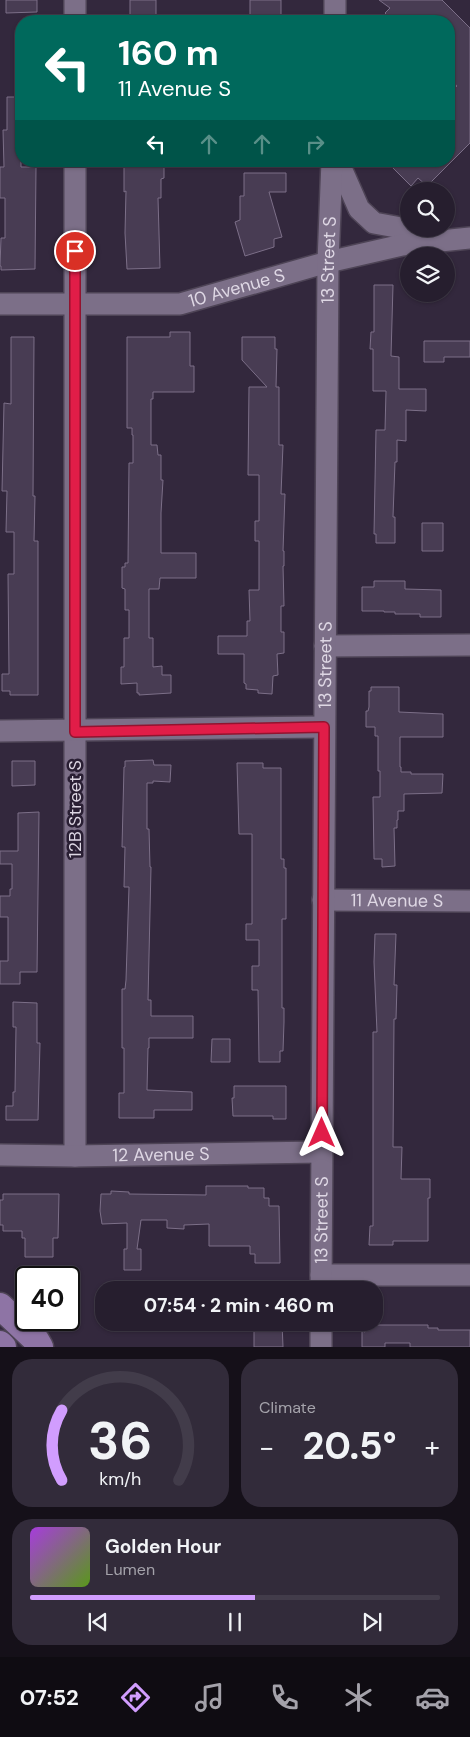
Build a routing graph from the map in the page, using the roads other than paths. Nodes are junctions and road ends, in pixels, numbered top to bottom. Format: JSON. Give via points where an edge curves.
{"nodes":[{"id":1,"x":75,"y":0,"type":"edge"},
{"id":2,"x":335,"y":0,"type":"edge"},
{"id":3,"x":75,"y":15,"type":"edge"},
{"id":4,"x":335,"y":15,"type":"edge"},
{"id":5,"x":75,"y":167,"type":"edge"},
{"id":6,"x":332,"y":167,"type":"edge"},
{"id":7,"x":341,"y":167,"type":"edge"},
{"id":8,"x":464,"y":238,"type":"edge"},
{"id":9,"x":328,"y":262,"type":"junction"},
{"id":10,"x":0,"y":304,"type":"edge"},
{"id":11,"x":75,"y":304,"type":"junction"},
{"id":12,"x":324,"y":646,"type":"junction"},
{"id":13,"x":470,"y":646,"type":"edge"},
{"id":14,"x":324,"y":727,"type":"junction"},
{"id":15,"x":0,"y":731,"type":"edge"},
{"id":16,"x":75,"y":732,"type":"junction"},
{"id":17,"x":323,"y":900,"type":"junction"},
{"id":18,"x":470,"y":901,"type":"edge"},
{"id":19,"x":321,"y":1152,"type":"junction"},
{"id":20,"x":0,"y":1155,"type":"edge"},
{"id":21,"x":75,"y":1156,"type":"junction"},
{"id":22,"x":470,"y":1275,"type":"edge"},
{"id":23,"x":321,"y":1281,"type":"edge"},
{"id":24,"x":358,"y":1281,"type":"edge"},
{"id":25,"x":0,"y":1306,"type":"edge"},
{"id":26,"x":321,"y":1331,"type":"edge"},
{"id":27,"x":0,"y":1344,"type":"edge"},
{"id":28,"x":3,"y":1347,"type":"edge"},
{"id":29,"x":40,"y":1347,"type":"edge"},
{"id":30,"x":321,"y":1347,"type":"edge"}],
"edges":[{"from":1,"to":3,"type":"street"},
{"from":2,"to":4,"type":"street"},
{"from":5,"to":11,"type":"street","name":"12B Street S"},
{"from":6,"to":9,"type":"street","name":"13 Street S"},
{"from":7,"to":8,"type":"street","via":[[359,209],[374,223]]},
{"from":8,"to":9,"type":"street","name":"10 Avenue S","via":[[402,245]]},
{"from":9,"to":11,"type":"street","name":"10 Avenue S","via":[[180,304]]},
{"from":9,"to":12,"type":"street","name":"13 Street S"},
{"from":10,"to":11,"type":"street","name":"10 Avenue S"},
{"from":11,"to":16,"type":"street","name":"12B Street S"},
{"from":12,"to":13,"type":"street"},
{"from":12,"to":14,"type":"street","name":"13 Street S"},
{"from":14,"to":16,"type":"street"},
{"from":14,"to":17,"type":"street","name":"13 Street S"},
{"from":15,"to":16,"type":"street"},
{"from":16,"to":21,"type":"street","name":"12B Street S"},
{"from":17,"to":18,"type":"street","name":"11 Avenue S"},
{"from":17,"to":19,"type":"street","name":"13 Street S"},
{"from":19,"to":21,"type":"street","name":"12 Avenue S"},
{"from":19,"to":23,"type":"street","name":"13 Street S"},
{"from":20,"to":21,"type":"street","name":"12 Avenue S"},
{"from":22,"to":24,"type":"street"},
{"from":25,"to":29,"type":"main road"},
{"from":26,"to":30,"type":"street"},
{"from":27,"to":28,"type":"main road"}]}
